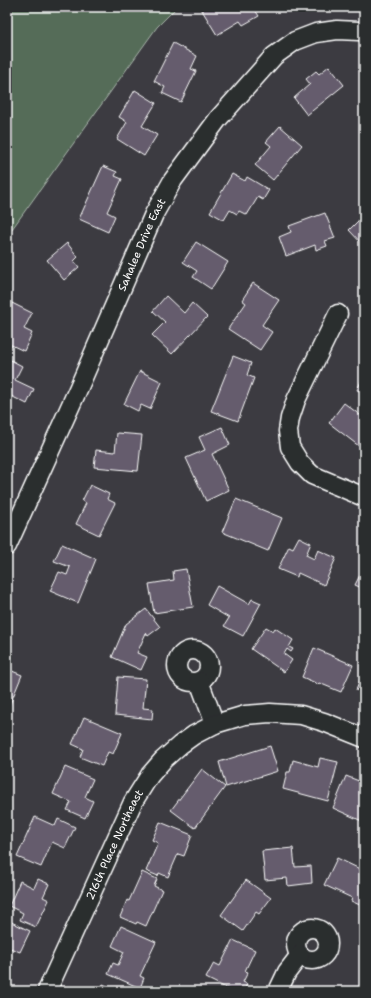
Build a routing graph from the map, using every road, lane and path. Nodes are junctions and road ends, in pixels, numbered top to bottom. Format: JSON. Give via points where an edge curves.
{"nodes":[{"id":1,"x":364,"y":32,"type":"edge"},
{"id":2,"x":338,"y":314,"type":"dead end"},
{"id":3,"x":364,"y":497,"type":"edge"},
{"id":4,"x":7,"y":546,"type":"edge"},
{"id":5,"x":199,"y":681,"type":"dead end"},
{"id":6,"x":215,"y":724,"type":"junction"},
{"id":7,"x":364,"y":738,"type":"edge"},
{"id":8,"x":300,"y":955,"type":"dead end"},
{"id":9,"x":47,"y":991,"type":"edge"},
{"id":10,"x":278,"y":991,"type":"edge"}],
"edges":[{"from":1,"to":4,"type":"street","name":"Sahalee Drive East","via":[[316,32],[296,41],[274,56],[218,119],[173,180],[154,214]]},
{"from":2,"to":3,"type":"street","via":[[296,400],[288,430],[290,448],[312,475]]},
{"from":5,"to":6,"type":"street"},
{"from":6,"to":7,"type":"street","name":"216th Place Northeast","via":[[246,715],[301,715]]},
{"from":6,"to":9,"type":"street","name":"216th Place Northeast","via":[[194,735],[163,760],[133,802]]},
{"from":8,"to":10,"type":"street","via":[[287,972]]}]}
